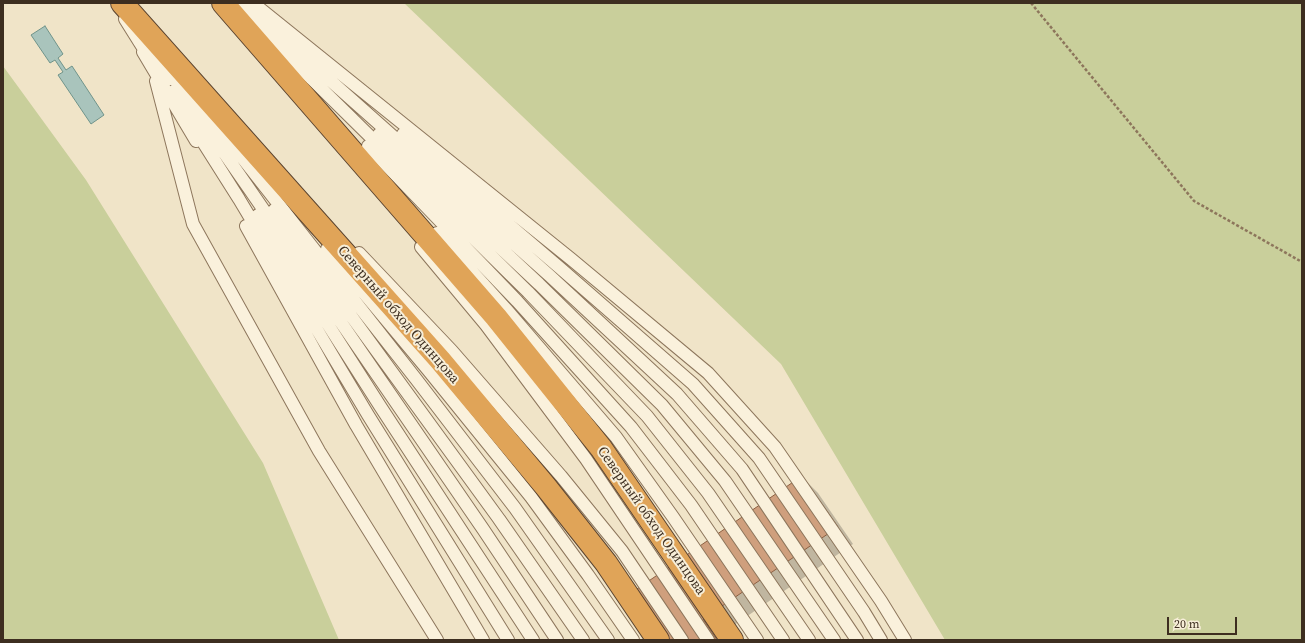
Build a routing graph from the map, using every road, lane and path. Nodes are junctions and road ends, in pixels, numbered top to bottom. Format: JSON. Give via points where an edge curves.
{"nodes":[{"id":1,"x":118,"y":3,"type":"edge"},
{"id":2,"x":220,"y":3,"type":"edge"},
{"id":3,"x":223,"y":3,"type":"edge"},
{"id":4,"x":227,"y":3,"type":"edge"},
{"id":5,"x":231,"y":3,"type":"edge"},
{"id":6,"x":235,"y":3,"type":"edge"},
{"id":7,"x":239,"y":3,"type":"edge"},
{"id":8,"x":243,"y":3,"type":"edge"},
{"id":9,"x":248,"y":3,"type":"edge"},
{"id":10,"x":253,"y":3,"type":"edge"},
{"id":11,"x":1031,"y":3,"type":"edge"},
{"id":12,"x":153,"y":68,"type":"junction"},
{"id":13,"x":1302,"y":262,"type":"edge"},
{"id":14,"x":437,"y":640,"type":"edge"},
{"id":15,"x":483,"y":640,"type":"edge"},
{"id":16,"x":508,"y":640,"type":"edge"},
{"id":17,"x":533,"y":640,"type":"edge"},
{"id":18,"x":557,"y":640,"type":"edge"},
{"id":19,"x":582,"y":640,"type":"edge"},
{"id":20,"x":608,"y":640,"type":"edge"},
{"id":21,"x":633,"y":640,"type":"edge"},
{"id":22,"x":658,"y":640,"type":"edge"},
{"id":23,"x":682,"y":640,"type":"edge"},
{"id":24,"x":708,"y":640,"type":"edge"},
{"id":25,"x":732,"y":640,"type":"edge"},
{"id":26,"x":757,"y":640,"type":"edge"},
{"id":27,"x":783,"y":640,"type":"edge"},
{"id":28,"x":809,"y":640,"type":"edge"},
{"id":29,"x":834,"y":640,"type":"edge"},
{"id":30,"x":857,"y":640,"type":"edge"},
{"id":31,"x":881,"y":640,"type":"edge"},
{"id":32,"x":905,"y":640,"type":"edge"}],
"edges":[{"from":1,"to":12,"type":"lane"},
{"from":1,"to":16,"type":"lane","via":[[239,199],[368,416]]},
{"from":1,"to":17,"type":"lane","via":[[245,194]]},
{"from":1,"to":18,"type":"lane","via":[[250,190]]},
{"from":1,"to":19,"type":"lane","via":[[400,382]]},
{"from":1,"to":20,"type":"lane","via":[[454,428],[515,508]]},
{"from":1,"to":21,"type":"lane","via":[[428,370],[530,497],[588,574]]},
{"from":1,"to":22,"type":"highway","name":"Северный обход Одинцова","via":[[440,360],[606,563]]},
{"from":1,"to":23,"type":"lane","via":[[452,351],[556,470],[622,551]]},
{"from":2,"to":24,"type":"lane","via":[[486,325],[586,459]]},
{"from":3,"to":25,"type":"highway","name":"Северный обход Одинцова","via":[[496,317],[601,448]]},
{"from":4,"to":26,"type":"lane","via":[[506,309],[616,437]]},
{"from":5,"to":27,"type":"lane","via":[[517,301],[631,426],[691,505]]},
{"from":6,"to":28,"type":"lane","via":[[528,292],[647,416],[708,493]]},
{"from":7,"to":29,"type":"lane","via":[[539,284],[662,405],[725,481]]},
{"from":8,"to":30,"type":"lane","via":[[550,276],[677,394],[742,469]]},
{"from":9,"to":31,"type":"lane","via":[[554,262],[693,384],[759,458]]},
{"from":10,"to":32,"type":"lane","via":[[571,259],[708,373],[775,446]]},
{"from":11,"to":13,"type":"path","via":[[1194,201]]},
{"from":12,"to":14,"type":"lane","via":[[193,224],[319,452]]},
{"from":12,"to":15,"type":"lane","via":[[234,203],[356,425]]}]}
